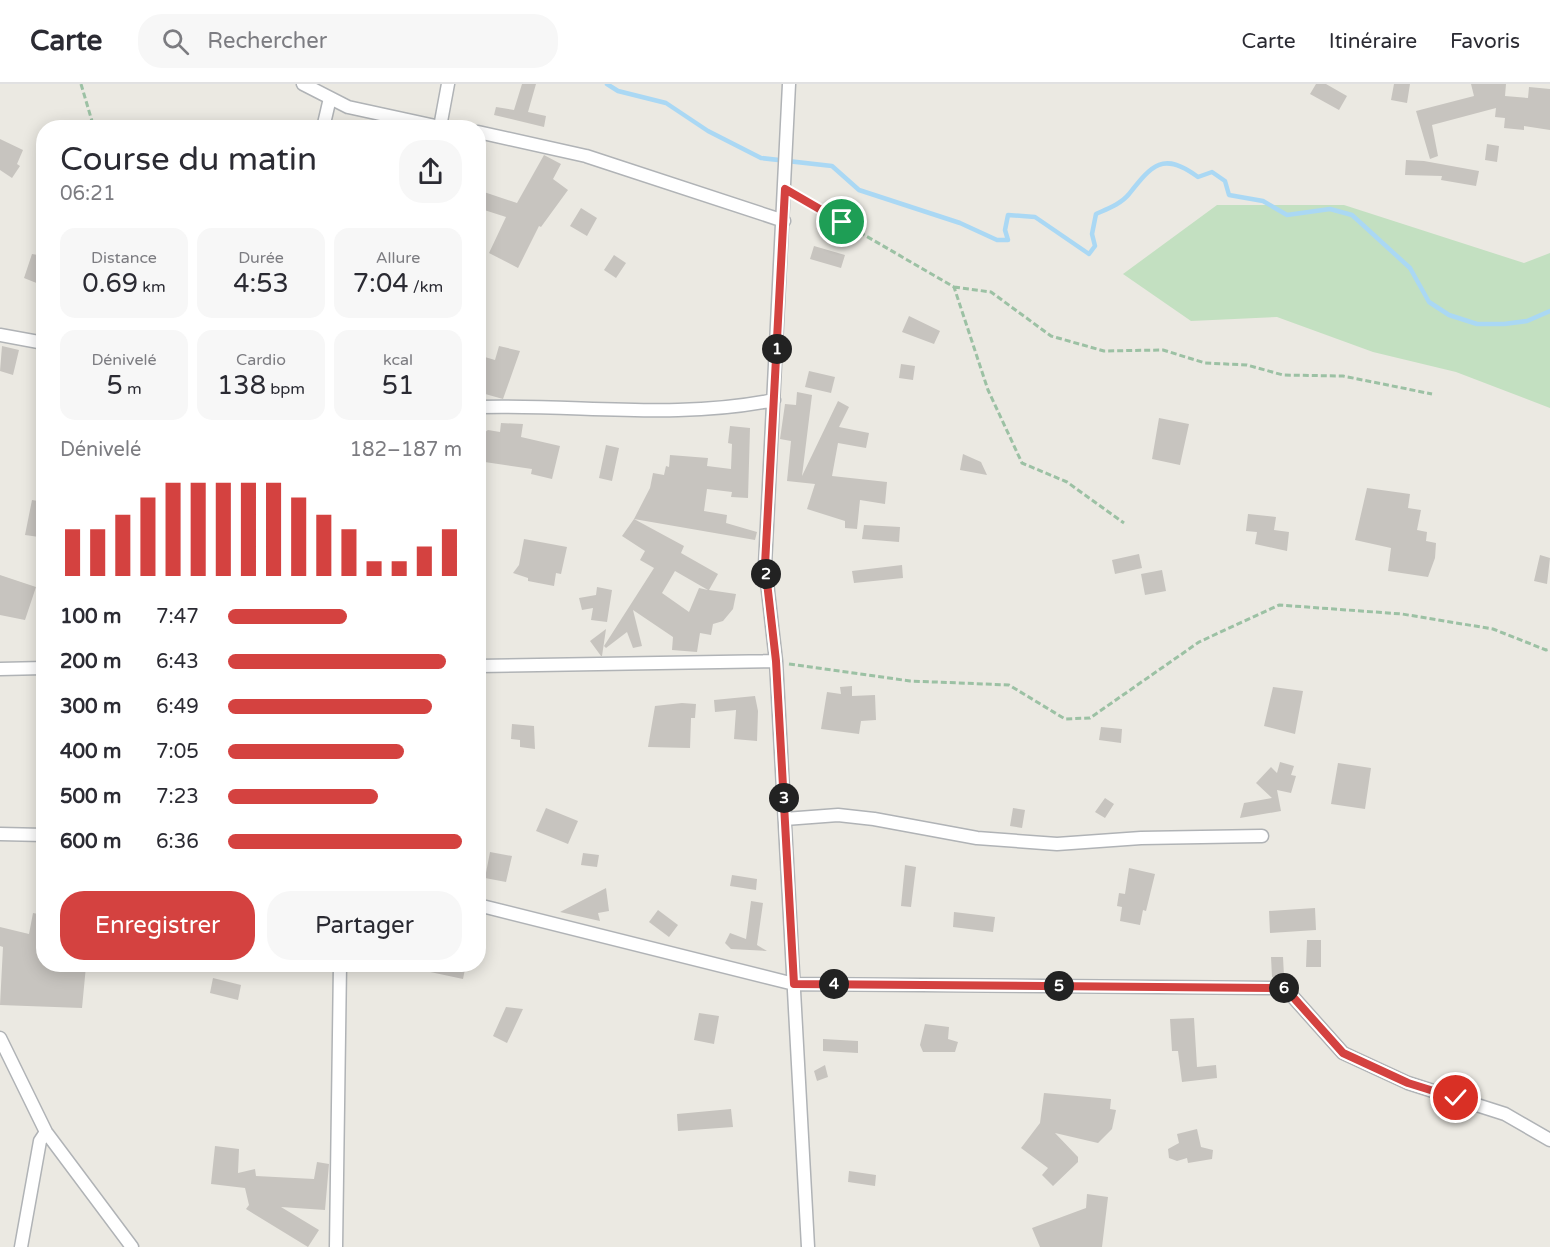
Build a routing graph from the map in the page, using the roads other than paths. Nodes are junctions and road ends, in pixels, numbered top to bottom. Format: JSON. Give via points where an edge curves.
{"nodes":[{"id":1,"x":303,"y":84,"type":"edge"},
{"id":2,"x":448,"y":84,"type":"edge"},
{"id":3,"x":789,"y":84,"type":"edge"},
{"id":4,"x":330,"y":98,"type":"junction"},
{"id":5,"x":325,"y":120,"type":"edge"},
{"id":6,"x":409,"y":120,"type":"edge"},
{"id":7,"x":443,"y":120,"type":"edge"},
{"id":8,"x":486,"y":134,"type":"edge"},
{"id":9,"x":784,"y":221,"type":"junction"},
{"id":10,"x":0,"y":335,"type":"edge"},
{"id":11,"x":36,"y":342,"type":"edge"},
{"id":12,"x":774,"y":400,"type":"junction"},
{"id":13,"x":486,"y":407,"type":"edge"},
{"id":14,"x":776,"y":661,"type":"junction"},
{"id":15,"x":486,"y":666,"type":"edge"},
{"id":16,"x":36,"y":668,"type":"edge"},
{"id":17,"x":0,"y":669,"type":"edge"},
{"id":18,"x":785,"y":819,"type":"junction"},
{"id":19,"x":0,"y":834,"type":"edge"},
{"id":20,"x":36,"y":835,"type":"edge"},
{"id":21,"x":1262,"y":836,"type":"dead end"},
{"id":22,"x":486,"y":907,"type":"edge"},
{"id":23,"x":340,"y":972,"type":"edge"},
{"id":24,"x":794,"y":984,"type":"junction"},
{"id":25,"x":0,"y":1038,"type":"edge"},
{"id":26,"x":46,"y":1132,"type":"junction"},
{"id":27,"x":1550,"y":1140,"type":"edge"},
{"id":28,"x":21,"y":1247,"type":"edge"},
{"id":29,"x":132,"y":1247,"type":"edge"},
{"id":30,"x":336,"y":1247,"type":"edge"},
{"id":31,"x":808,"y":1247,"type":"edge"}],
"edges":[{"from":1,"to":4,"type":"street"},
{"from":2,"to":7,"type":"street"},
{"from":3,"to":9,"type":"street"},
{"from":4,"to":5,"type":"street"},
{"from":4,"to":6,"type":"street","via":[[348,107]]},
{"from":8,"to":9,"type":"street","via":[[586,156]]},
{"from":9,"to":12,"type":"street"},
{"from":10,"to":11,"type":"street"},
{"from":12,"to":13,"type":"street","via":[[671,412],[564,406]]},
{"from":12,"to":14,"type":"street","via":[[765,565]]},
{"from":14,"to":15,"type":"street"},
{"from":14,"to":18,"type":"street"},
{"from":16,"to":17,"type":"street"},
{"from":18,"to":21,"type":"street","via":[[838,815],[977,838],[1057,844]]},
{"from":18,"to":24,"type":"street"},
{"from":19,"to":20,"type":"street"},
{"from":22,"to":24,"type":"street"},
{"from":23,"to":30,"type":"street"},
{"from":24,"to":27,"type":"street","via":[[1285,988],[1343,1053],[1408,1083],[1505,1114]]},
{"from":24,"to":31,"type":"street"},
{"from":25,"to":26,"type":"street"},
{"from":26,"to":28,"type":"street","via":[[40,1141]]},
{"from":26,"to":29,"type":"street"}]}
